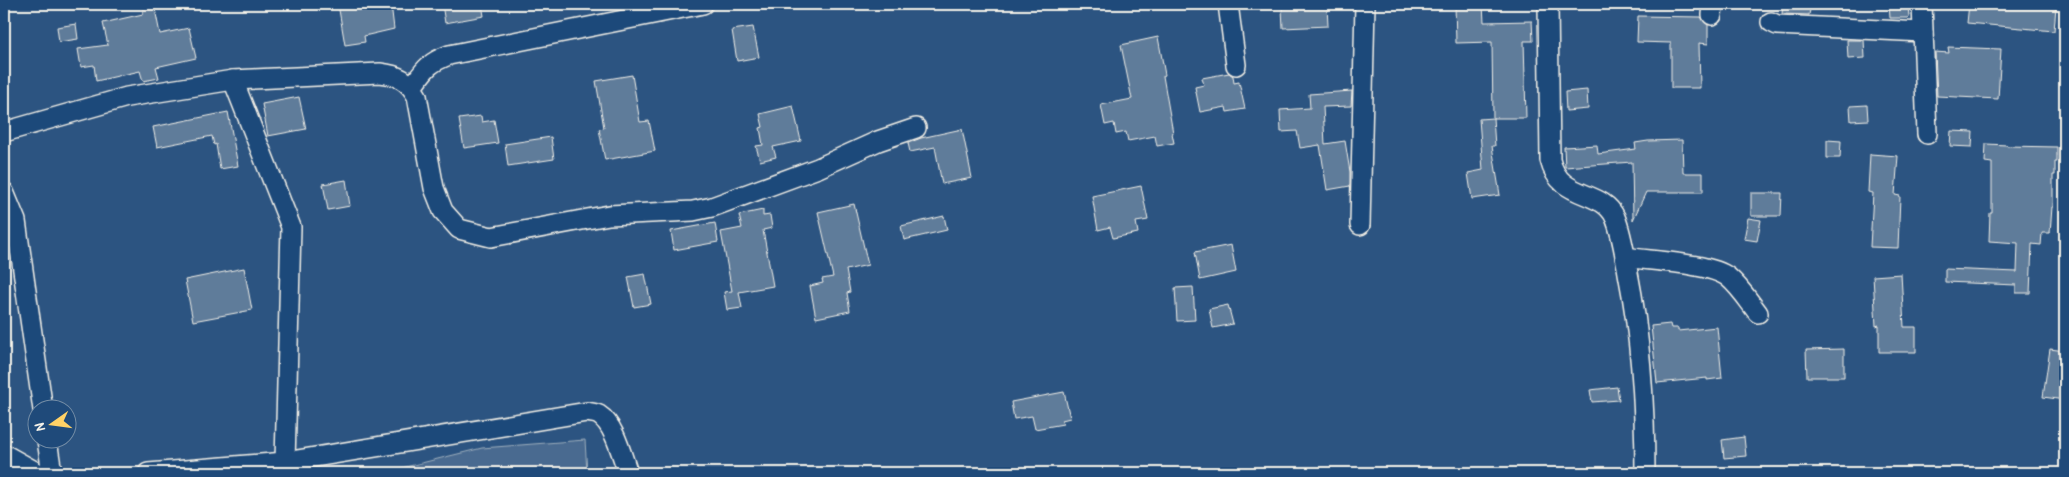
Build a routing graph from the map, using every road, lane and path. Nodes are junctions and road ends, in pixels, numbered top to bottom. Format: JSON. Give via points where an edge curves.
{"nodes":[{"id":1,"x":703,"y":4,"type":"edge"},
{"id":2,"x":1228,"y":4,"type":"edge"},
{"id":3,"x":1364,"y":4,"type":"edge"},
{"id":4,"x":1548,"y":4,"type":"edge"},
{"id":5,"x":1922,"y":4,"type":"edge"},
{"id":6,"x":1771,"y":22,"type":"dead end"},
{"id":7,"x":1923,"y":32,"type":"junction"},
{"id":8,"x":1236,"y":65,"type":"dead end"},
{"id":9,"x":233,"y":80,"type":"junction"},
{"id":10,"x":412,"y":88,"type":"junction"},
{"id":11,"x":916,"y":128,"type":"dead end"},
{"id":12,"x":4,"y":132,"type":"edge"},
{"id":13,"x":1927,"y":134,"type":"dead end"},
{"id":14,"x":4,"y":192,"type":"edge"},
{"id":15,"x":1360,"y":225,"type":"dead end"},
{"id":16,"x":1625,"y":257,"type":"junction"},
{"id":17,"x":1758,"y":313,"type":"dead end"},
{"id":18,"x":42,"y":400,"type":"edge"},
{"id":19,"x":49,"y":450,"type":"edge"},
{"id":20,"x":4,"y":454,"type":"edge"},
{"id":21,"x":285,"y":462,"type":"junction"},
{"id":22,"x":38,"y":473,"type":"edge"},
{"id":23,"x":52,"y":473,"type":"edge"},
{"id":24,"x":148,"y":473,"type":"edge"},
{"id":25,"x":628,"y":473,"type":"edge"},
{"id":26,"x":1645,"y":473,"type":"edge"}],
"edges":[{"from":1,"to":10,"type":"street","via":[[449,55],[432,62]]},
{"from":2,"to":8,"type":"street"},
{"from":3,"to":15,"type":"street"},
{"from":4,"to":16,"type":"street","via":[[1550,160],[1553,173],[1567,187],[1607,206],[1615,217]]},
{"from":5,"to":7,"type":"street"},
{"from":6,"to":7,"type":"street","via":[[1786,26]]},
{"from":7,"to":13,"type":"street"},
{"from":9,"to":10,"type":"street","via":[[380,73],[394,74]]},
{"from":9,"to":12,"type":"street","via":[[127,97]]},
{"from":9,"to":21,"type":"street","via":[[291,227]]},
{"from":10,"to":11,"type":"street","via":[[420,104],[434,188],[443,211],[459,229],[490,237],[609,215],[712,208]]},
{"from":14,"to":18,"type":"street","via":[[16,221]]},
{"from":16,"to":17,"type":"street","via":[[1713,268],[1738,286]]},
{"from":16,"to":26,"type":"street","via":[[1636,314],[1645,421]]},
{"from":19,"to":23,"type":"street"},
{"from":20,"to":22,"type":"street"},
{"from":21,"to":24,"type":"street"},
{"from":21,"to":25,"type":"street","via":[[587,412],[599,415],[610,428]]}]}
